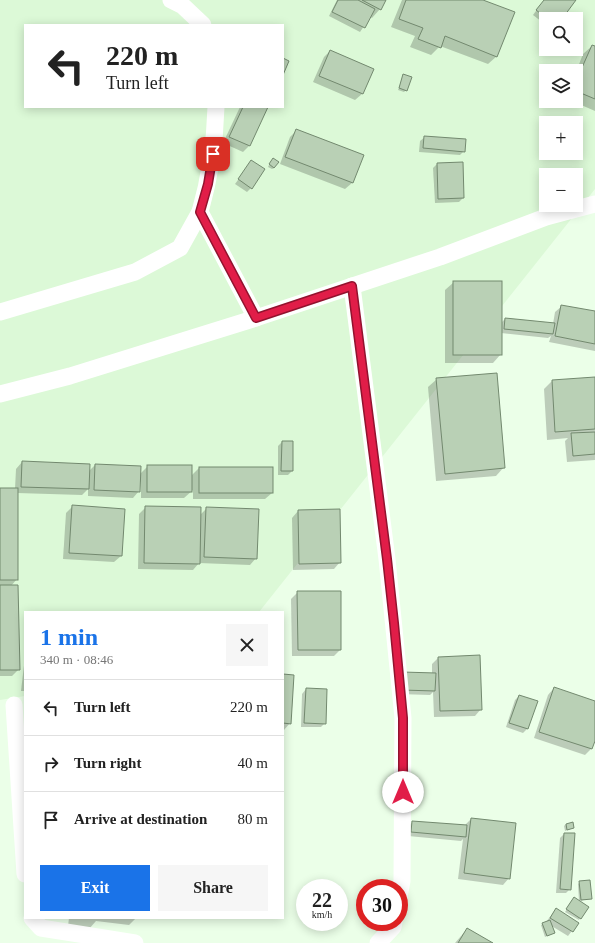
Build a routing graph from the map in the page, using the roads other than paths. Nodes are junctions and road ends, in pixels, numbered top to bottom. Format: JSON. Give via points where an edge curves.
{"nodes":[{"id":1,"x":171,"y":0,"type":"edge"},
{"id":2,"x":202,"y":24,"type":"edge"},
{"id":3,"x":216,"y":108,"type":"edge"},
{"id":4,"x":595,"y":204,"type":"edge"},
{"id":5,"x":200,"y":212,"type":"junction"},
{"id":6,"x":352,"y":286,"type":"junction"},
{"id":7,"x":0,"y":312,"type":"edge"},
{"id":8,"x":256,"y":318,"type":"junction"},
{"id":9,"x":0,"y":394,"type":"edge"},
{"id":10,"x":14,"y":705,"type":"dead end"},
{"id":11,"x":24,"y":859,"type":"edge"},
{"id":12,"x":402,"y":879,"type":"edge"},
{"id":13,"x":33,"y":919,"type":"edge"},
{"id":14,"x":389,"y":931,"type":"edge"},
{"id":15,"x":135,"y":943,"type":"edge"},
{"id":16,"x":378,"y":943,"type":"edge"}],
"edges":[{"from":1,"to":2,"type":"street","via":[[183,6]]},
{"from":3,"to":5,"type":"street","via":[[213,154]]},
{"from":4,"to":6,"type":"street","via":[[546,217],[440,257]]},
{"from":5,"to":7,"type":"street","via":[[180,248],[135,272]]},
{"from":5,"to":8,"type":"street"},
{"from":6,"to":8,"type":"street"},
{"from":6,"to":12,"type":"street","via":[[387,559],[403,718]]},
{"from":8,"to":9,"type":"street","via":[[70,376]]},
{"from":10,"to":11,"type":"street"},
{"from":13,"to":15,"type":"street","via":[[41,928]]},
{"from":14,"to":16,"type":"street"}]}
